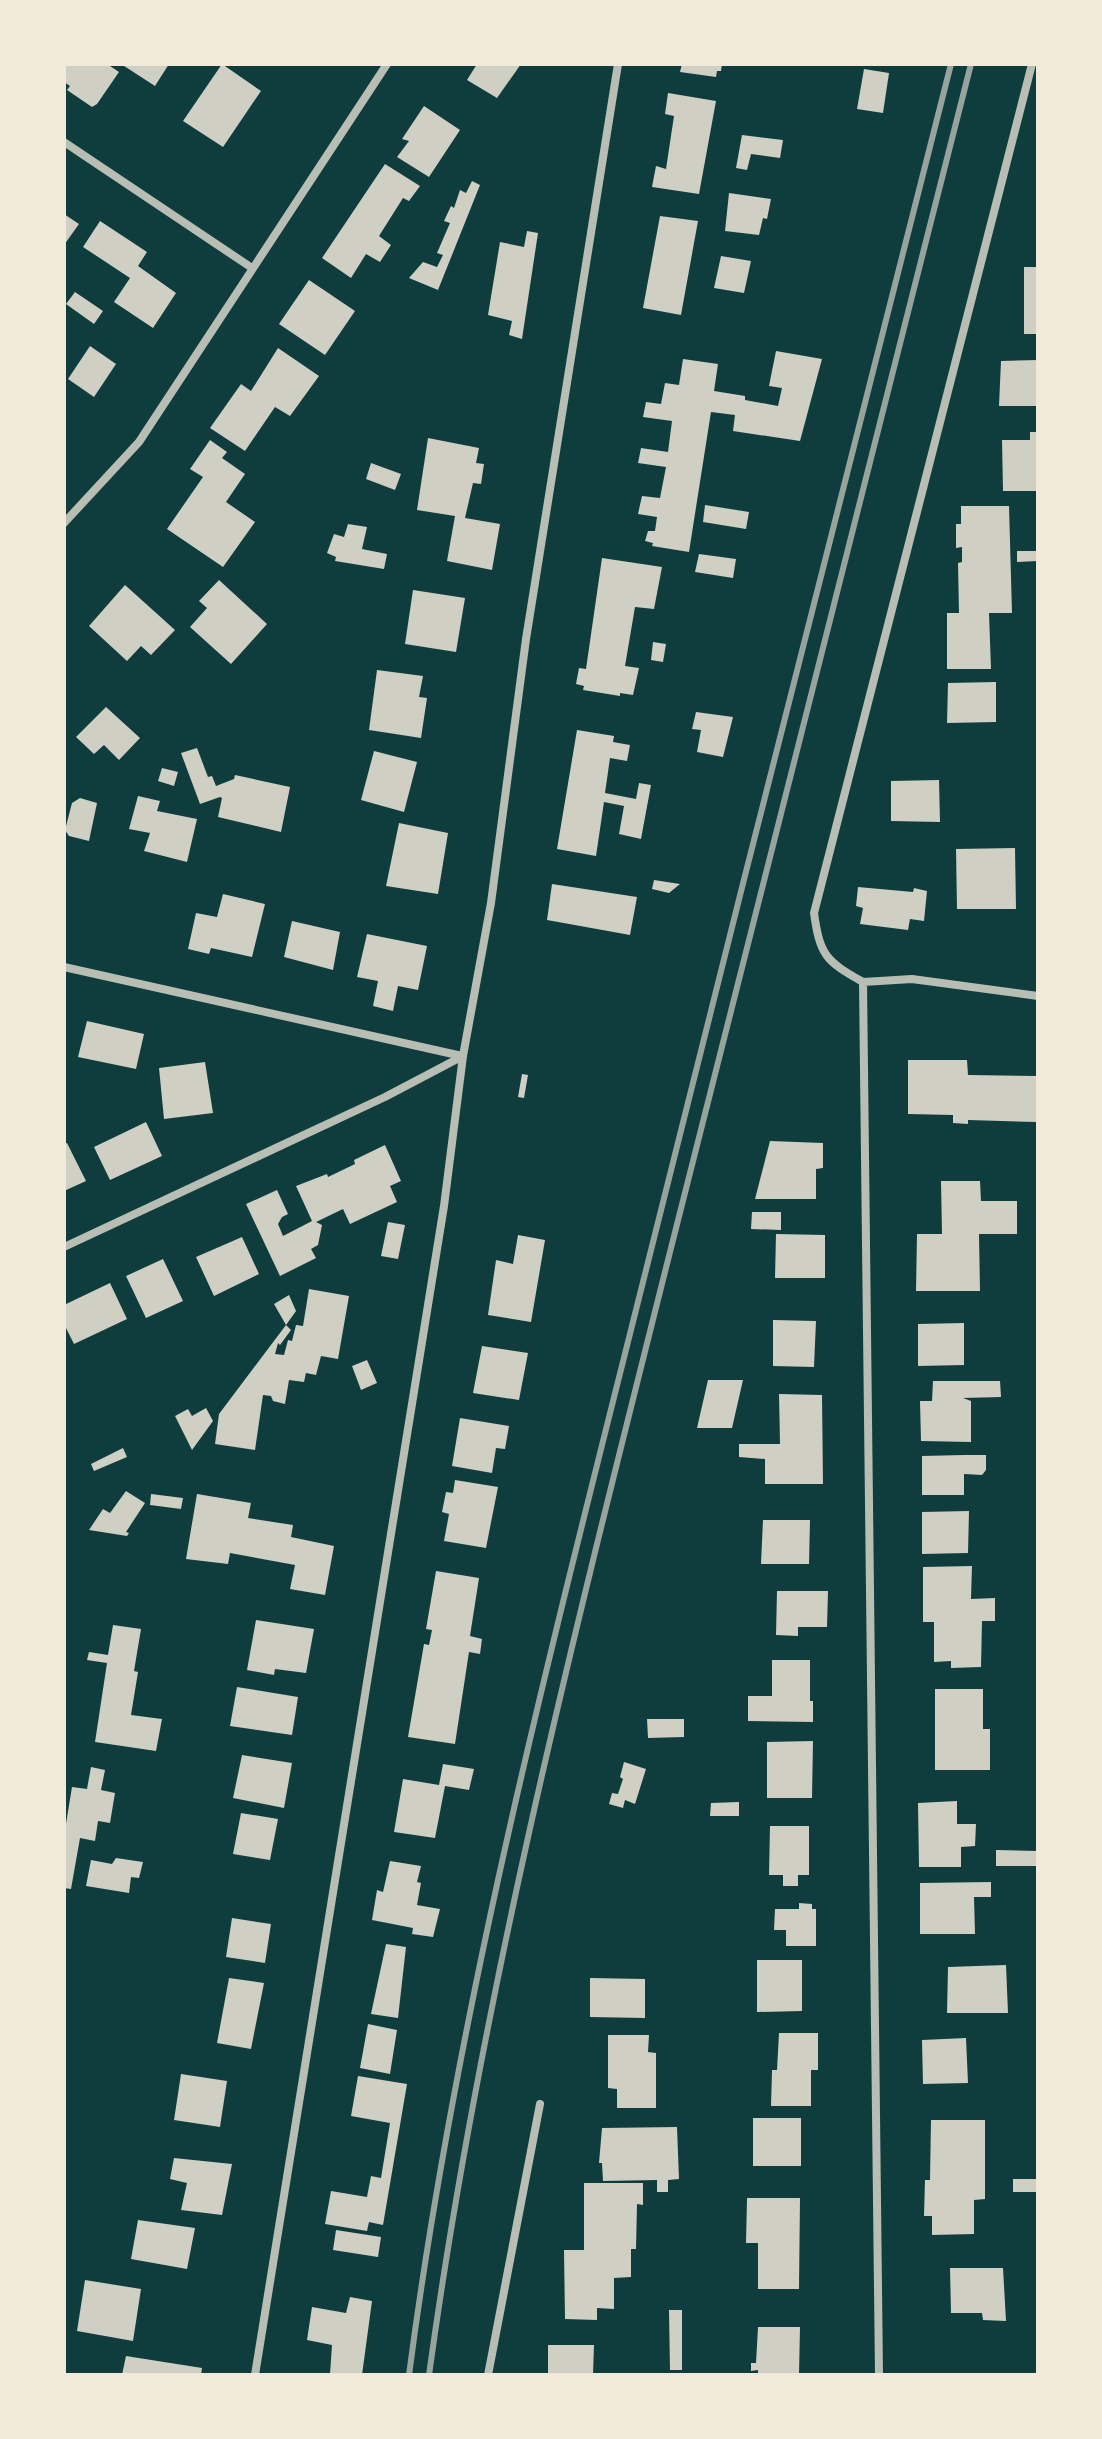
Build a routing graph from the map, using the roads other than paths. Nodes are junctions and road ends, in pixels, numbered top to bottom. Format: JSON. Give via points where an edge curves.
{"nodes":[{"id":1,"x":387,"y":64,"type":"edge"},
{"id":2,"x":618,"y":64,"type":"edge"},
{"id":3,"x":1032,"y":64,"type":"edge"},
{"id":4,"x":64,"y":142,"type":"edge"},
{"id":5,"x":252,"y":268,"type":"junction"},
{"id":6,"x":64,"y":523,"type":"edge"},
{"id":7,"x":64,"y":967,"type":"edge"},
{"id":8,"x":863,"y":982,"type":"junction"},
{"id":9,"x":1038,"y":996,"type":"edge"},
{"id":10,"x":463,"y":1056,"type":"junction"},
{"id":11,"x":64,"y":1247,"type":"edge"},
{"id":12,"x":540,"y":2104,"type":"dead end"},
{"id":13,"x":255,"y":2375,"type":"edge"},
{"id":14,"x":488,"y":2375,"type":"edge"},
{"id":15,"x":879,"y":2375,"type":"edge"}],
"edges":[{"from":1,"to":5,"type":"street"},
{"from":2,"to":10,"type":"street","via":[[526,639],[491,903]]},
{"from":3,"to":8,"type":"street","via":[[814,913],[819,944],[834,965]]},
{"from":4,"to":5,"type":"street"},
{"from":5,"to":6,"type":"street","via":[[139,442]]},
{"from":7,"to":10,"type":"street"},
{"from":8,"to":9,"type":"street","via":[[912,979]]},
{"from":8,"to":15,"type":"street"},
{"from":10,"to":11,"type":"street"},
{"from":10,"to":13,"type":"street","via":[[440,1237]]},
{"from":12,"to":14,"type":"street"}]}
